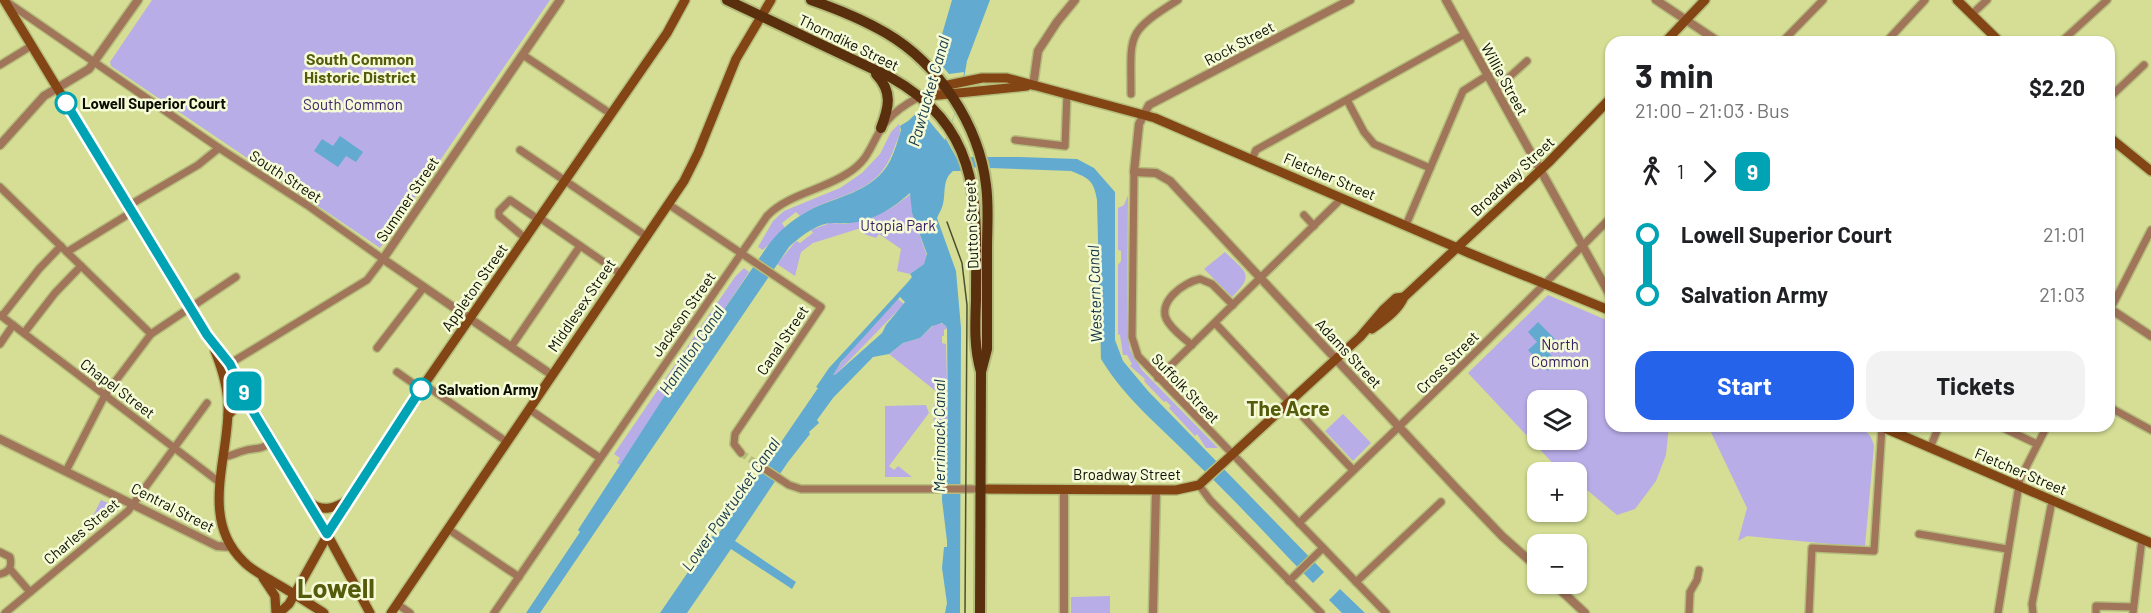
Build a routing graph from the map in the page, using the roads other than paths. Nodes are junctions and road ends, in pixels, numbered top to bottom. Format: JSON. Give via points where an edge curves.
{"nodes":[{"id":1,"x":138,"y":0,"type":"edge"},
{"id":2,"x":560,"y":0,"type":"edge"},
{"id":3,"x":685,"y":0,"type":"edge"},
{"id":4,"x":728,"y":0,"type":"edge"},
{"id":5,"x":771,"y":0,"type":"edge"},
{"id":6,"x":811,"y":0,"type":"edge"},
{"id":7,"x":1075,"y":0,"type":"edge"},
{"id":8,"x":1178,"y":0,"type":"edge"},
{"id":9,"x":1350,"y":0,"type":"edge"},
{"id":10,"x":1446,"y":0,"type":"edge"},
{"id":11,"x":1656,"y":0,"type":"edge"},
{"id":12,"x":1705,"y":0,"type":"edge"},
{"id":13,"x":1823,"y":0,"type":"edge"},
{"id":14,"x":1925,"y":0,"type":"edge"},
{"id":15,"x":1957,"y":0,"type":"edge"},
{"id":16,"x":1987,"y":0,"type":"edge"},
{"id":17,"x":2107,"y":0,"type":"edge"},
{"id":18,"x":2,"y":1,"type":"edge"},
{"id":19,"x":1972,"y":14,"type":"junction"},
{"id":20,"x":762,"y":16,"type":"junction"},
{"id":21,"x":1686,"y":20,"type":"junction"},
{"id":22,"x":1465,"y":34,"type":"junction"},
{"id":23,"x":1671,"y":36,"type":"edge"},
{"id":24,"x":1710,"y":36,"type":"edge"},
{"id":25,"x":1788,"y":36,"type":"edge"},
{"id":26,"x":1892,"y":36,"type":"edge"},
{"id":27,"x":1991,"y":36,"type":"edge"},
{"id":28,"x":2068,"y":36,"type":"edge"},
{"id":29,"x":31,"y":46,"type":"junction"},
{"id":30,"x":523,"y":55,"type":"junction"},
{"id":31,"x":1527,"y":61,"type":"dead end"},
{"id":32,"x":94,"y":63,"type":"junction"},
{"id":33,"x":2144,"y":64,"type":"dead end"},
{"id":34,"x":0,"y":65,"type":"edge"},
{"id":35,"x":869,"y":68,"type":"junction"},
{"id":36,"x":1488,"y":75,"type":"junction"},
{"id":37,"x":1033,"y":86,"type":"junction"},
{"id":38,"x":57,"y":88,"type":"junction"},
{"id":39,"x":947,"y":89,"type":"junction"},
{"id":40,"x":1496,"y":89,"type":"junction"},
{"id":41,"x":2115,"y":92,"type":"edge"},
{"id":42,"x":1067,"y":93,"type":"junction"},
{"id":43,"x":1131,"y":94,"type":"dead end"},
{"id":44,"x":922,"y":97,"type":"junction"},
{"id":45,"x":1347,"y":100,"type":"junction"},
{"id":46,"x":1605,"y":104,"type":"edge"},
{"id":47,"x":611,"y":114,"type":"junction"},
{"id":48,"x":1144,"y":114,"type":"junction"},
{"id":49,"x":881,"y":128,"type":"junction"},
{"id":50,"x":1015,"y":140,"type":"dead end"},
{"id":51,"x":2115,"y":142,"type":"edge"},
{"id":52,"x":0,"y":145,"type":"edge"},
{"id":53,"x":219,"y":148,"type":"junction"},
{"id":54,"x":520,"y":150,"type":"dead end"},
{"id":55,"x":1252,"y":159,"type":"junction"},
{"id":56,"x":2150,"y":167,"type":"edge"},
{"id":57,"x":1430,"y":168,"type":"junction"},
{"id":58,"x":1540,"y":170,"type":"junction"},
{"id":59,"x":1134,"y":172,"type":"junction"},
{"id":60,"x":565,"y":181,"type":"junction"},
{"id":61,"x":0,"y":187,"type":"edge"},
{"id":62,"x":1342,"y":198,"type":"junction"},
{"id":63,"x":668,"y":204,"type":"junction"},
{"id":64,"x":130,"y":209,"type":"junction"},
{"id":65,"x":1304,"y":215,"type":"dead end"},
{"id":66,"x":539,"y":219,"type":"junction"},
{"id":67,"x":1605,"y":223,"type":"edge"},
{"id":68,"x":1406,"y":225,"type":"junction"},
{"id":69,"x":1314,"y":226,"type":"junction"},
{"id":70,"x":2151,"y":230,"type":"edge"},
{"id":71,"x":646,"y":236,"type":"junction"},
{"id":72,"x":526,"y":239,"type":"junction"},
{"id":73,"x":2148,"y":245,"type":"edge"},
{"id":74,"x":580,"y":246,"type":"junction"},
{"id":75,"x":1583,"y":246,"type":"junction"},
{"id":76,"x":1457,"y":248,"type":"junction"},
{"id":77,"x":64,"y":249,"type":"junction"},
{"id":78,"x":741,"y":254,"type":"junction"},
{"id":79,"x":383,"y":259,"type":"junction"},
{"id":80,"x":81,"y":266,"type":"junction"},
{"id":81,"x":621,"y":274,"type":"junction"},
{"id":82,"x":236,"y":277,"type":"dead end"},
{"id":83,"x":1260,"y":278,"type":"junction"},
{"id":84,"x":1546,"y":283,"type":"junction"},
{"id":85,"x":1605,"y":286,"type":"edge"},
{"id":86,"x":424,"y":287,"type":"junction"},
{"id":87,"x":2115,"y":301,"type":"edge"},
{"id":88,"x":1233,"y":305,"type":"junction"},
{"id":89,"x":191,"y":308,"type":"junction"},
{"id":90,"x":1605,"y":308,"type":"edge"},
{"id":91,"x":2115,"y":312,"type":"edge"},
{"id":92,"x":1,"y":316,"type":"edge"},
{"id":93,"x":471,"y":319,"type":"junction"},
{"id":94,"x":1215,"y":323,"type":"junction"},
{"id":95,"x":13,"y":325,"type":"junction"},
{"id":96,"x":24,"y":333,"type":"junction"},
{"id":97,"x":151,"y":334,"type":"junction"},
{"id":98,"x":207,"y":335,"type":"junction"},
{"id":99,"x":2151,"y":336,"type":"edge"},
{"id":100,"x":0,"y":344,"type":"edge"},
{"id":101,"x":1191,"y":345,"type":"junction"},
{"id":102,"x":511,"y":347,"type":"junction"},
{"id":103,"x":377,"y":348,"type":"dead end"},
{"id":104,"x":1336,"y":360,"type":"junction"},
{"id":105,"x":230,"y":364,"type":"junction"},
{"id":106,"x":397,"y":372,"type":"dead end"},
{"id":107,"x":981,"y":372,"type":"junction"},
{"id":108,"x":552,"y":375,"type":"junction"},
{"id":109,"x":1158,"y":378,"type":"junction"},
{"id":110,"x":423,"y":387,"type":"junction"},
{"id":111,"x":105,"y":395,"type":"junction"},
{"id":112,"x":1290,"y":402,"type":"junction"},
{"id":113,"x":207,"y":403,"type":"dead end"},
{"id":114,"x":529,"y":409,"type":"junction"},
{"id":115,"x":252,"y":410,"type":"junction"},
{"id":116,"x":2115,"y":410,"type":"edge"},
{"id":117,"x":228,"y":415,"type":"junction"},
{"id":118,"x":1400,"y":427,"type":"junction"},
{"id":119,"x":2151,"y":430,"type":"edge"},
{"id":120,"x":1881,"y":432,"type":"edge"},
{"id":121,"x":1894,"y":432,"type":"edge"},
{"id":122,"x":1937,"y":432,"type":"edge"},
{"id":123,"x":2012,"y":432,"type":"edge"},
{"id":124,"x":2044,"y":432,"type":"edge"},
{"id":125,"x":0,"y":439,"type":"edge"},
{"id":126,"x":272,"y":442,"type":"junction"},
{"id":127,"x":507,"y":442,"type":"junction"},
{"id":128,"x":2037,"y":444,"type":"junction"},
{"id":129,"x":174,"y":448,"type":"junction"},
{"id":130,"x":1930,"y":448,"type":"junction"},
{"id":131,"x":741,"y":453,"type":"dead end"},
{"id":132,"x":224,"y":457,"type":"junction"},
{"id":133,"x":600,"y":458,"type":"junction"},
{"id":134,"x":1229,"y":459,"type":"junction"},
{"id":135,"x":758,"y":465,"type":"tunnel mouth"},
{"id":136,"x":1353,"y":470,"type":"junction"},
{"id":137,"x":66,"y":471,"type":"junction"},
{"id":138,"x":219,"y":482,"type":"junction"},
{"id":139,"x":1202,"y":484,"type":"junction"},
{"id":140,"x":2019,"y":487,"type":"junction"},
{"id":141,"x":980,"y":489,"type":"junction"},
{"id":142,"x":1064,"y":490,"type":"junction"},
{"id":143,"x":1156,"y":490,"type":"junction"},
{"id":144,"x":350,"y":499,"type":"junction"},
{"id":145,"x":307,"y":500,"type":"junction"},
{"id":146,"x":2052,"y":501,"type":"junction"},
{"id":147,"x":1441,"y":502,"type":"dead end"},
{"id":148,"x":133,"y":504,"type":"junction"},
{"id":149,"x":1299,"y":523,"type":"junction"},
{"id":150,"x":448,"y":529,"type":"junction"},
{"id":151,"x":327,"y":534,"type":"junction"},
{"id":152,"x":1919,"y":534,"type":"dead end"},
{"id":153,"x":2147,"y":541,"type":"edge"},
{"id":154,"x":232,"y":547,"type":"junction"},
{"id":155,"x":1323,"y":548,"type":"junction"},
{"id":156,"x":2007,"y":549,"type":"junction"},
{"id":157,"x":0,"y":552,"type":"edge"},
{"id":158,"x":1527,"y":558,"type":"edge"},
{"id":159,"x":10,"y":569,"type":"junction"},
{"id":160,"x":1699,"y":570,"type":"dead end"},
{"id":161,"x":0,"y":574,"type":"edge"},
{"id":162,"x":260,"y":574,"type":"junction"},
{"id":163,"x":519,"y":577,"type":"junction"},
{"id":164,"x":1289,"y":581,"type":"junction"},
{"id":165,"x":1356,"y":582,"type":"junction"},
{"id":166,"x":30,"y":592,"type":"junction"},
{"id":167,"x":1565,"y":594,"type":"edge"},
{"id":168,"x":294,"y":595,"type":"junction"},
{"id":169,"x":397,"y":604,"type":"junction"},
{"id":170,"x":2133,"y":610,"type":"edge"},
{"id":171,"x":5,"y":613,"type":"edge"},
{"id":172,"x":277,"y":613,"type":"edge"},
{"id":173,"x":324,"y":613,"type":"edge"},
{"id":174,"x":370,"y":613,"type":"edge"},
{"id":175,"x":391,"y":613,"type":"edge"},
{"id":176,"x":410,"y":613,"type":"edge"},
{"id":177,"x":494,"y":613,"type":"edge"},
{"id":178,"x":980,"y":613,"type":"edge"},
{"id":179,"x":1064,"y":613,"type":"edge"},
{"id":180,"x":1153,"y":613,"type":"edge"},
{"id":181,"x":1321,"y":613,"type":"edge"},
{"id":182,"x":1386,"y":613,"type":"edge"},
{"id":183,"x":1586,"y":613,"type":"edge"},
{"id":184,"x":1689,"y":613,"type":"edge"},
{"id":185,"x":1809,"y":613,"type":"edge"},
{"id":186,"x":1998,"y":613,"type":"edge"},
{"id":187,"x":2033,"y":613,"type":"edge"},
{"id":188,"x":2096,"y":613,"type":"edge"}],
"edges":[{"from":1,"to":32,"type":"street"},
{"from":2,"to":30,"type":"street","name":"Summer Street"},
{"from":3,"to":47,"type":"main road","name":"Appleton Street"},
{"from":4,"to":20,"type":"main road","name":"Thorndike Street"},
{"from":5,"to":20,"type":"main road","name":"Middlesex Street"},
{"from":6,"to":39,"type":"main road","name":"Thorndike Street","via":[[888,34]]},
{"from":7,"to":37,"type":"street","via":[[1038,51]]},
{"from":8,"to":43,"type":"street","via":[[1140,26],[1134,35]]},
{"from":9,"to":48,"type":"street","name":"Rock Street","via":[[1149,105]]},
{"from":10,"to":22,"type":"street","name":"Willie Street"},
{"from":11,"to":21,"type":"street"},
{"from":12,"to":21,"type":"main road"},
{"from":13,"to":25,"type":"street"},
{"from":14,"to":26,"type":"street"},
{"from":15,"to":19,"type":"main road"},
{"from":16,"to":19,"type":"street"},
{"from":17,"to":28,"type":"street"},
{"from":18,"to":29,"type":"main road"},
{"from":18,"to":32,"type":"street","name":"South Street"},
{"from":19,"to":27,"type":"main road"},
{"from":20,"to":35,"type":"main road","name":"Thorndike Street"},
{"from":20,"to":63,"type":"main road","name":"Middlesex Street","via":[[736,59],[693,164]]},
{"from":21,"to":23,"type":"main road"},
{"from":21,"to":24,"type":"street"},
{"from":22,"to":36,"type":"street","name":"Willie Street"},
{"from":22,"to":45,"type":"street"},
{"from":29,"to":34,"type":"street"},
{"from":29,"to":38,"type":"main road"},
{"from":30,"to":47,"type":"street"},
{"from":30,"to":79,"type":"street","name":"Summer Street"},
{"from":31,"to":40,"type":"street"},
{"from":32,"to":38,"type":"street"},
{"from":32,"to":53,"type":"street","name":"South Street"},
{"from":33,"to":41,"type":"street"},
{"from":35,"to":44,"type":"main road","name":"Thorndike Street"},
{"from":35,"to":49,"type":"main road","via":[[883,81],[888,93],[889,105]]},
{"from":36,"to":40,"type":"street","name":"Willie Street"},
{"from":36,"to":57,"type":"street","via":[[1463,91]]},
{"from":37,"to":39,"type":"main road","name":"Fletcher Street","via":[[962,92]]},
{"from":37,"to":39,"type":"main road","name":"Fletcher Street","via":[[1007,78],[963,81]]},
{"from":37,"to":42,"type":"main road","name":"Fletcher Street"},
{"from":38,"to":52,"type":"street","via":[[32,108]]},
{"from":38,"to":64,"type":"main road"},
{"from":39,"to":44,"type":"main road","name":"Fletcher Street"},
{"from":39,"to":107,"type":"main road","name":"Dutton Street","via":[[970,125],[982,163],[988,208],[987,338]]},
{"from":40,"to":58,"type":"street","name":"Willie Street"},
{"from":42,"to":48,"type":"main road","name":"Fletcher Street"},
{"from":42,"to":50,"type":"street","via":[[1065,146]]},
{"from":44,"to":49,"type":"street","name":"Jackson Street","via":[[895,113]]},
{"from":44,"to":107,"type":"main road","name":"Dutton Street","via":[[949,130],[966,162],[976,209],[975,343]]},
{"from":45,"to":55,"type":"street","via":[[1256,150]]},
{"from":45,"to":57,"type":"street","via":[[1374,144]]},
{"from":46,"to":58,"type":"main road","name":"Broadway Street"},
{"from":47,"to":60,"type":"main road","name":"Appleton Street"},
{"from":48,"to":55,"type":"main road","name":"Fletcher Street"},
{"from":48,"to":59,"type":"street","name":"Suffolk Street","via":[[1139,124]]},
{"from":49,"to":78,"type":"street","name":"Jackson Street","via":[[859,165],[836,181],[776,208]]},
{"from":51,"to":56,"type":"main road"},
{"from":53,"to":64,"type":"street"},
{"from":53,"to":79,"type":"street","name":"South Street"},
{"from":54,"to":60,"type":"street"},
{"from":55,"to":62,"type":"main road","name":"Fletcher Street"},
{"from":57,"to":68,"type":"street"},
{"from":58,"to":75,"type":"street","name":"Willie Street"},
{"from":58,"to":76,"type":"main road","name":"Broadway Street"},
{"from":59,"to":83,"type":"street","name":"Adams Street","via":[[1156,173],[1170,181]]},
{"from":59,"to":109,"type":"street","name":"Suffolk Street","via":[[1132,338],[1138,356]]},
{"from":60,"to":66,"type":"main road","name":"Appleton Street"},
{"from":60,"to":71,"type":"street"},
{"from":61,"to":77,"type":"street"},
{"from":62,"to":68,"type":"main road","name":"Fletcher Street"},
{"from":62,"to":69,"type":"street"},
{"from":63,"to":71,"type":"main road","name":"Middlesex Street"},
{"from":63,"to":78,"type":"street","name":"Canal Street"},
{"from":64,"to":77,"type":"street"},
{"from":64,"to":89,"type":"main road"},
{"from":65,"to":69,"type":"street"},
{"from":66,"to":72,"type":"main road","name":"Appleton Street"},
{"from":66,"to":72,"type":"street","via":[[510,200],[499,211],[499,216]]},
{"from":66,"to":74,"type":"street"},
{"from":67,"to":75,"type":"street","name":"Cross Street"},
{"from":68,"to":76,"type":"main road","name":"Fletcher Street"},
{"from":69,"to":83,"type":"street"},
{"from":70,"to":73,"type":"street"},
{"from":71,"to":81,"type":"main road","name":"Middlesex Street"},
{"from":72,"to":93,"type":"main road","name":"Appleton Street"},
{"from":73,"to":87,"type":"street"},
{"from":74,"to":81,"type":"street"},
{"from":74,"to":102,"type":"street"},
{"from":75,"to":84,"type":"street","name":"Cross Street"},
{"from":75,"to":85,"type":"street","name":"Willie Street"},
{"from":76,"to":84,"type":"main road","name":"Fletcher Street"},
{"from":76,"to":104,"type":"main road","name":"Broadway Street","via":[[1395,310]]},
{"from":77,"to":80,"type":"street"},
{"from":77,"to":92,"type":"street","via":[[39,269]]},
{"from":78,"to":131,"type":"street","name":"Canal Street","via":[[821,307],[737,432],[733,443]]},
{"from":78,"to":133,"type":"street","name":"Jackson Street"},
{"from":79,"to":86,"type":"street","name":"South Street"},
{"from":79,"to":105,"type":"street","name":"Summer Street","via":[[367,280]]},
{"from":80,"to":96,"type":"street"},
{"from":80,"to":97,"type":"street"},
{"from":81,"to":108,"type":"main road","name":"Middlesex Street"},
{"from":82,"to":89,"type":"street"},
{"from":83,"to":88,"type":"street"},
{"from":83,"to":104,"type":"street","name":"Adams Street"},
{"from":84,"to":90,"type":"main road","name":"Fletcher Street"},
{"from":84,"to":118,"type":"street","name":"Cross Street"},
{"from":86,"to":93,"type":"street","name":"South Street"},
{"from":86,"to":103,"type":"street"},
{"from":88,"to":94,"type":"street"},
{"from":88,"to":101,"type":"street","via":[[1212,284],[1200,279],[1185,283],[1170,297],[1164,310],[1166,320]]},
{"from":89,"to":97,"type":"street"},
{"from":89,"to":98,"type":"main road"},
{"from":91,"to":99,"type":"street"},
{"from":92,"to":95,"type":"street","name":"Chapel Street"},
{"from":93,"to":102,"type":"street","name":"South Street"},
{"from":93,"to":110,"type":"main road","name":"Appleton Street"},
{"from":94,"to":101,"type":"street"},
{"from":94,"to":112,"type":"street"},
{"from":95,"to":96,"type":"street","name":"Chapel Street"},
{"from":95,"to":100,"type":"street"},
{"from":96,"to":111,"type":"street","name":"Chapel Street"},
{"from":97,"to":111,"type":"street"},
{"from":98,"to":105,"type":"main road"},
{"from":98,"to":117,"type":"main road","via":[[225,381]]},
{"from":101,"to":109,"type":"street"},
{"from":102,"to":108,"type":"street","name":"South Street"},
{"from":104,"to":112,"type":"main road","name":"Broadway Street"},
{"from":104,"to":118,"type":"street","name":"Adams Street"},
{"from":105,"to":115,"type":"main road"},
{"from":106,"to":110,"type":"street"},
{"from":107,"to":141,"type":"main road","name":"Dutton Street"},
{"from":108,"to":114,"type":"main road","name":"Middlesex Street"},
{"from":109,"to":134,"type":"street","name":"Suffolk Street"},
{"from":110,"to":127,"type":"street"},
{"from":110,"to":144,"type":"main road","name":"Appleton Street"},
{"from":111,"to":129,"type":"street","name":"Chapel Street"},
{"from":111,"to":137,"type":"street"},
{"from":112,"to":134,"type":"main road","name":"Broadway Street"},
{"from":112,"to":136,"type":"street"},
{"from":113,"to":129,"type":"street","name":"Charles Street"},
{"from":114,"to":127,"type":"main road","name":"Middlesex Street"},
{"from":114,"to":133,"type":"street"},
{"from":115,"to":117,"type":"main road","via":[[242,406]]},
{"from":115,"to":126,"type":"main road"},
{"from":116,"to":119,"type":"street"},
{"from":117,"to":132,"type":"main road"},
{"from":118,"to":136,"type":"street","name":"Cross Street"},
{"from":118,"to":158,"type":"street","name":"Adams Street"},
{"from":120,"to":185,"type":"street","via":[[1874,551],[1812,548]]},
{"from":121,"to":130,"type":"main road","name":"Fletcher Street"},
{"from":122,"to":130,"type":"street"},
{"from":123,"to":128,"type":"street"},
{"from":124,"to":128,"type":"street"},
{"from":125,"to":137,"type":"street","name":"Central Street"},
{"from":126,"to":132,"type":"street","via":[[264,448]]},
{"from":126,"to":145,"type":"main road"},
{"from":127,"to":150,"type":"main road","name":"Middlesex Street"},
{"from":128,"to":140,"type":"street"},
{"from":129,"to":138,"type":"street","name":"Chapel Street"},
{"from":129,"to":148,"type":"street","name":"Charles Street"},
{"from":130,"to":140,"type":"main road","name":"Fletcher Street"},
{"from":132,"to":138,"type":"main road"},
{"from":133,"to":163,"type":"street","name":"Jackson Street"},
{"from":134,"to":139,"type":"main road","name":"Broadway Street"},
{"from":134,"to":149,"type":"street","name":"Suffolk Street"},
{"from":135,"to":141,"type":"street","via":[[795,488]]},
{"from":136,"to":149,"type":"street","name":"Cross Street"},
{"from":137,"to":148,"type":"street","name":"Central Street"},
{"from":138,"to":154,"type":"main road","via":[[219,512]]},
{"from":139,"to":143,"type":"main road","name":"Broadway Street","via":[[1183,490]]},
{"from":139,"to":164,"type":"street","via":[[1210,500]]},
{"from":140,"to":146,"type":"main road","name":"Fletcher Street"},
{"from":140,"to":156,"type":"street"},
{"from":141,"to":142,"type":"main road","name":"Broadway Street"},
{"from":141,"to":178,"type":"main road","name":"Dutton Street"},
{"from":142,"to":143,"type":"main road","name":"Broadway Street"},
{"from":142,"to":179,"type":"street"},
{"from":143,"to":180,"type":"street"},
{"from":144,"to":145,"type":"main road","via":[[333,508],[317,508]]},
{"from":144,"to":151,"type":"main road","name":"Appleton Street"},
{"from":145,"to":151,"type":"main road"},
{"from":146,"to":153,"type":"main road","name":"Fletcher Street"},
{"from":146,"to":187,"type":"street"},
{"from":147,"to":165,"type":"street"},
{"from":148,"to":154,"type":"street","name":"Central Street","via":[[217,546]]},
{"from":148,"to":166,"type":"street","name":"Charles Street"},
{"from":149,"to":155,"type":"street","name":"Suffolk Street"},
{"from":150,"to":163,"type":"street"},
{"from":150,"to":169,"type":"main road","name":"Middlesex Street"},
{"from":151,"to":168,"type":"main road","name":"Appleton Street"},
{"from":151,"to":174,"type":"main road"},
{"from":152,"to":156,"type":"street"},
{"from":153,"to":170,"type":"street"},
{"from":154,"to":162,"type":"main road","via":[[244,563]]},
{"from":155,"to":164,"type":"street"},
{"from":155,"to":165,"type":"street","name":"Suffolk Street"},
{"from":156,"to":186,"type":"street"},
{"from":157,"to":159,"type":"street","via":[[10,557]]},
{"from":159,"to":161,"type":"street"},
{"from":159,"to":166,"type":"street"},
{"from":160,"to":184,"type":"street","via":[[1690,592]]},
{"from":162,"to":168,"type":"main road"},
{"from":162,"to":172,"type":"main road","via":[[274,596]]},
{"from":163,"to":177,"type":"street","name":"Jackson Street"},
{"from":164,"to":181,"type":"street"},
{"from":165,"to":182,"type":"street","name":"Suffolk Street"},
{"from":166,"to":171,"type":"street","name":"Charles Street"},
{"from":167,"to":183,"type":"street"},
{"from":168,"to":172,"type":"main road","name":"Appleton Street"},
{"from":168,"to":173,"type":"main road"},
{"from":169,"to":175,"type":"main road","name":"Middlesex Street"},
{"from":169,"to":176,"type":"street"},
{"from":170,"to":188,"type":"street","via":[[2096,606]]}]}
